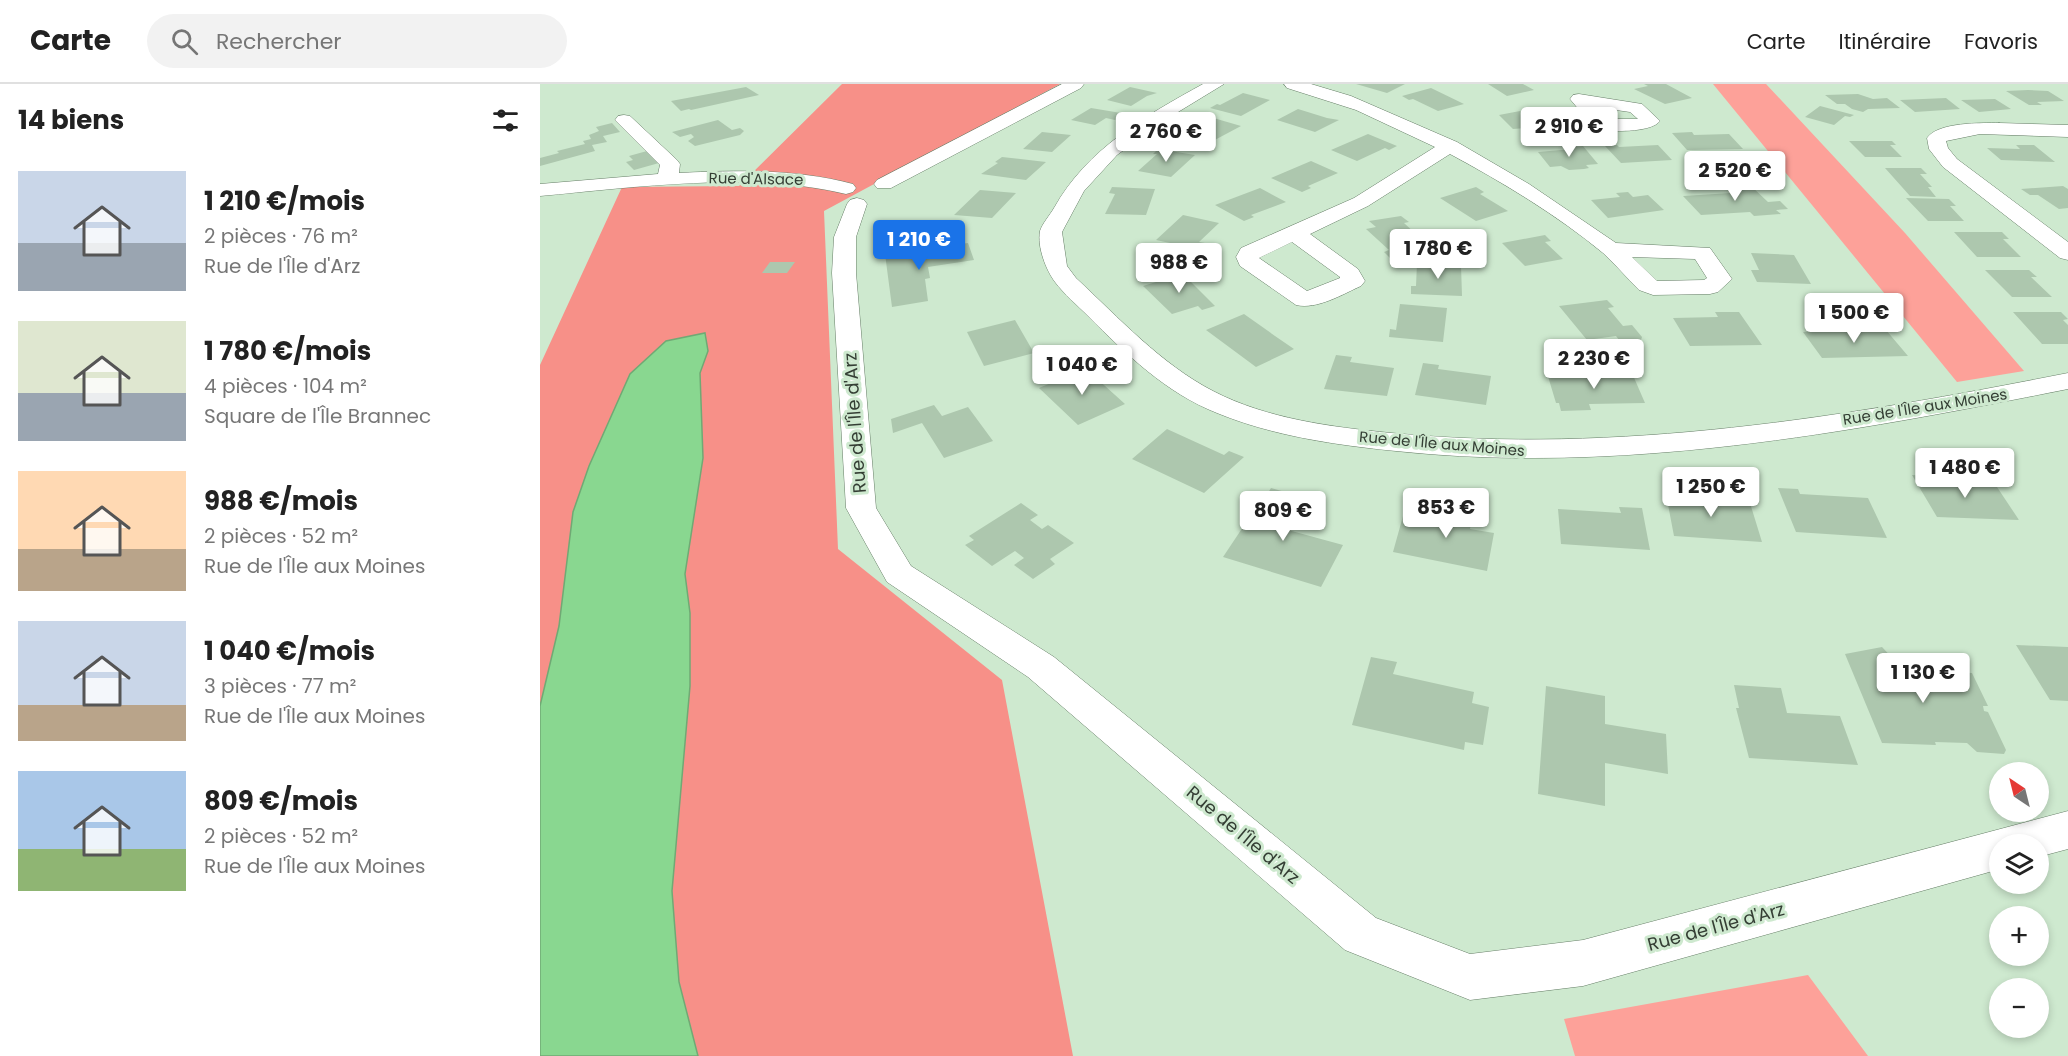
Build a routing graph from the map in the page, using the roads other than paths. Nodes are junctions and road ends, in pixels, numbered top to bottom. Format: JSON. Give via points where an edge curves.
{"nodes":[{"id":1,"x":1075,"y":84,"type":"edge"},
{"id":2,"x":1215,"y":84,"type":"edge"},
{"id":3,"x":1293,"y":84,"type":"edge"},
{"id":4,"x":1564,"y":84,"type":"edge"},
{"id":5,"x":1578,"y":99,"type":"dead end"},
{"id":6,"x":624,"y":120,"type":"dead end"},
{"id":7,"x":2068,"y":131,"type":"edge"},
{"id":8,"x":1450,"y":146,"type":"junction"},
{"id":9,"x":664,"y":180,"type":"junction"},
{"id":10,"x":540,"y":190,"type":"edge"},
{"id":11,"x":852,"y":196,"type":"junction"},
{"id":12,"x":1296,"y":234,"type":"dead end"},
{"id":13,"x":1611,"y":249,"type":"dead end"},
{"id":14,"x":2068,"y":253,"type":"edge"},
{"id":15,"x":2068,"y":381,"type":"edge"},
{"id":16,"x":2068,"y":830,"type":"edge"},
{"id":17,"x":2049,"y":835,"type":"edge"},
{"id":18,"x":1989,"y":852,"type":"edge"}],
"edges":[{"from":1,"to":11,"type":"street","via":[[884,184],[889,189],[884,196]]},
{"from":2,"to":15,"type":"street","name":"Rue de l'Île aux Moines","via":[[1110,151],[1075,188],[1051,232],[1056,267],[1068,283],[1167,373],[1224,406],[1292,426],[1341,435],[1461,448],[1542,451],[1654,445],[1821,424]]},
{"from":3,"to":8,"type":"street","via":[[1360,105]]},
{"from":4,"to":5,"type":"street"},
{"from":6,"to":9,"type":"street","via":[[670,164]]},
{"from":7,"to":14,"type":"street","via":[[1954,131],[1936,138],[1950,163]]},
{"from":8,"to":12,"type":"street","via":[[1361,202]]},
{"from":8,"to":13,"type":"street","via":[[1557,208]]},
{"from":9,"to":10,"type":"street","name":"Rue d'Alsace"},
{"from":9,"to":11,"type":"street","name":"Rue d'Alsace","via":[[791,179],[826,182]]},
{"from":11,"to":18,"type":"street","name":"Rue de l'Île d'Arz","via":[[844,273],[861,508],[899,574],[1041,667],[1361,934],[1470,977],[1583,963]]},
{"from":16,"to":17,"type":"street"}]}
